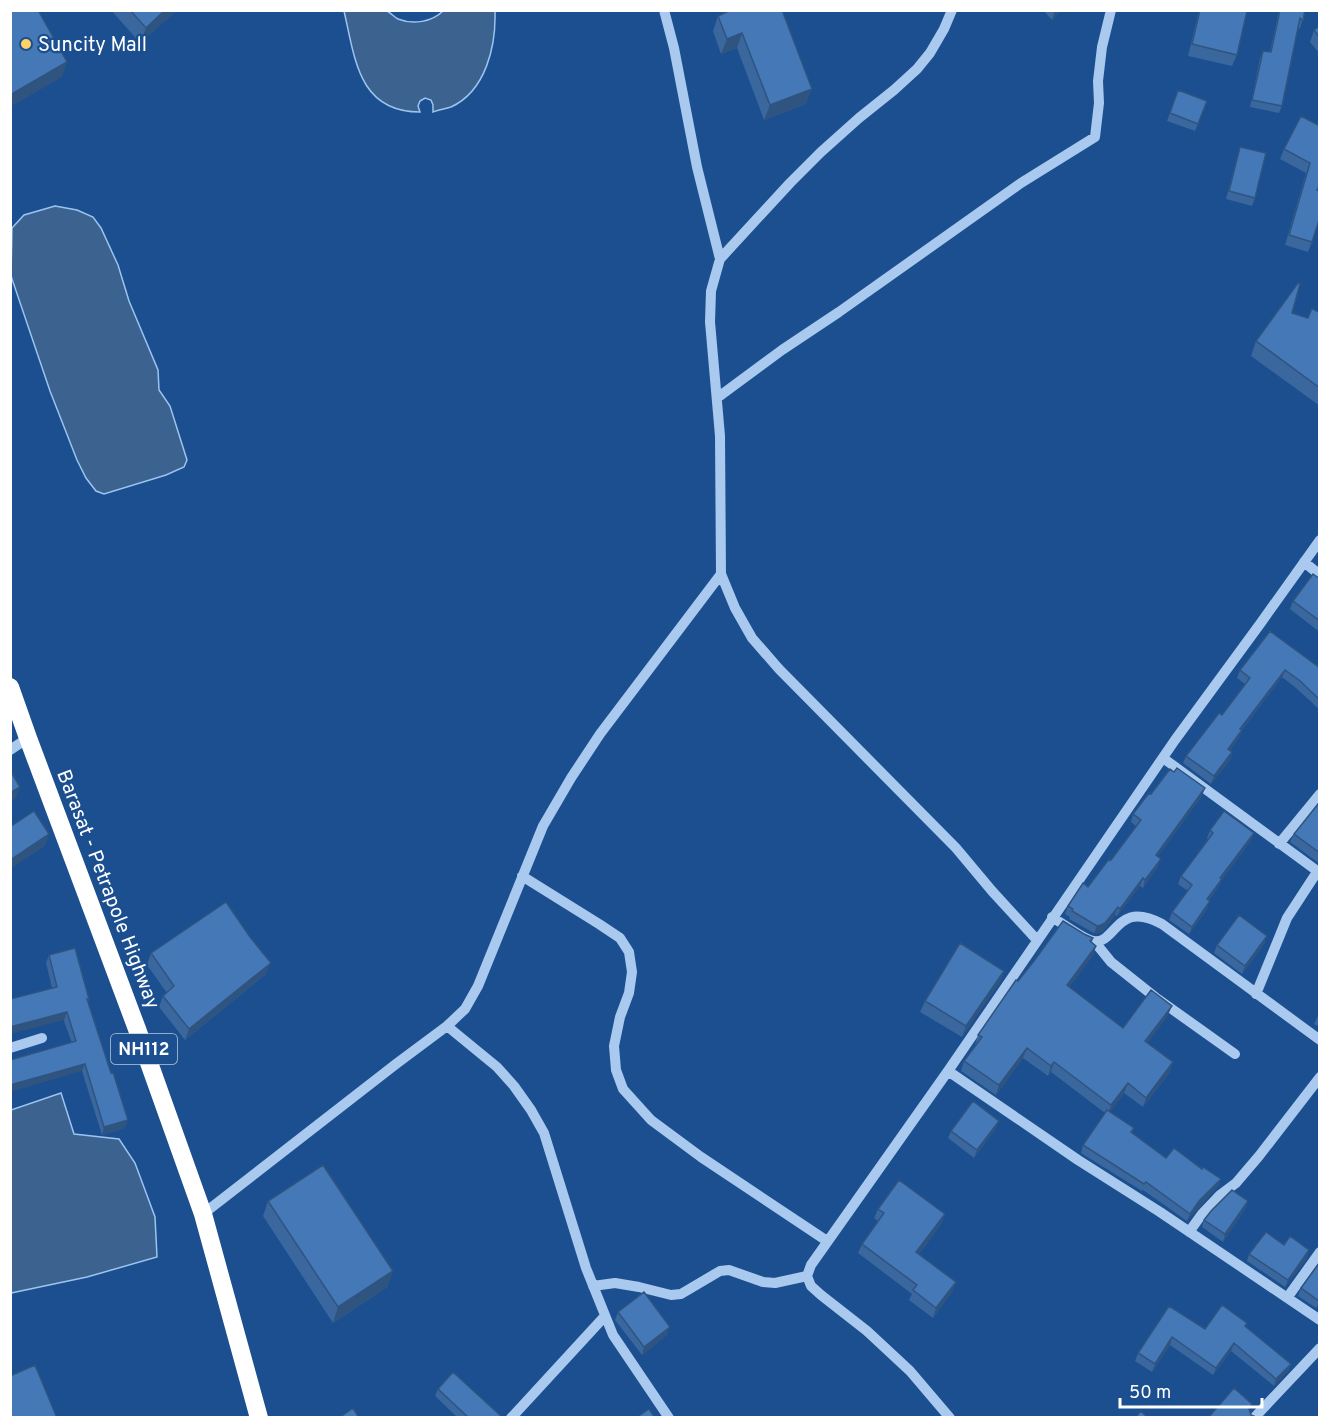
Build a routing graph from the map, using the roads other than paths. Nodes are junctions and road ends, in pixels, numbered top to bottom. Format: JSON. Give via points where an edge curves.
{"nodes":[{"id":1,"x":664,"y":10,"type":"edge"},
{"id":2,"x":952,"y":10,"type":"edge"},
{"id":3,"x":1111,"y":10,"type":"edge"},
{"id":4,"x":720,"y":259,"type":"junction"},
{"id":5,"x":717,"y":398,"type":"junction"},
{"id":6,"x":1320,"y":540,"type":"edge"},
{"id":7,"x":1304,"y":562,"type":"junction"},
{"id":8,"x":720,"y":574,"type":"junction"},
{"id":9,"x":1320,"y":575,"type":"edge"},
{"id":10,"x":10,"y":687,"type":"edge"},
{"id":11,"x":28,"y":738,"type":"junction"},
{"id":12,"x":10,"y":750,"type":"edge"},
{"id":13,"x":1163,"y":758,"type":"junction"},
{"id":14,"x":1320,"y":794,"type":"edge"},
{"id":15,"x":1279,"y":844,"type":"junction"},
{"id":16,"x":1318,"y":873,"type":"edge"},
{"id":17,"x":522,"y":876,"type":"junction"},
{"id":18,"x":1052,"y":917,"type":"junction"},
{"id":19,"x":1037,"y":940,"type":"junction"},
{"id":20,"x":1094,"y":941,"type":"junction"},
{"id":21,"x":1256,"y":994,"type":"junction"},
{"id":22,"x":447,"y":1026,"type":"junction"},
{"id":23,"x":42,"y":1038,"type":"dead end"},
{"id":24,"x":1320,"y":1040,"type":"edge"},
{"id":25,"x":10,"y":1048,"type":"edge"},
{"id":26,"x":1235,"y":1054,"type":"dead end"},
{"id":27,"x":948,"y":1071,"type":"junction"},
{"id":28,"x":1320,"y":1077,"type":"edge"},
{"id":29,"x":203,"y":1214,"type":"junction"},
{"id":30,"x":1189,"y":1232,"type":"junction"},
{"id":31,"x":827,"y":1241,"type":"junction"},
{"id":32,"x":1320,"y":1252,"type":"edge"},
{"id":33,"x":807,"y":1276,"type":"junction"},
{"id":34,"x":593,"y":1286,"type":"junction"},
{"id":35,"x":1287,"y":1298,"type":"junction"},
{"id":36,"x":605,"y":1316,"type":"junction"},
{"id":37,"x":1320,"y":1320,"type":"edge"},
{"id":38,"x":1320,"y":1348,"type":"edge"},
{"id":39,"x":259,"y":1418,"type":"edge"},
{"id":40,"x":512,"y":1418,"type":"edge"},
{"id":41,"x":669,"y":1418,"type":"edge"},
{"id":42,"x":950,"y":1418,"type":"edge"},
{"id":43,"x":1254,"y":1418,"type":"edge"}],
"edges":[{"from":1,"to":4,"type":"street"},
{"from":2,"to":4,"type":"street","via":[[945,29],[917,69],[821,152]]},
{"from":3,"to":5,"type":"street","via":[[1102,47],[1095,137],[1012,189]]},
{"from":4,"to":5,"type":"street","via":[[711,291],[710,322]]},
{"from":5,"to":8,"type":"street"},
{"from":6,"to":7,"type":"street"},
{"from":7,"to":9,"type":"street"},
{"from":7,"to":13,"type":"street"},
{"from":8,"to":17,"type":"street","via":[[571,778],[543,826]]},
{"from":8,"to":19,"type":"street","via":[[752,638],[956,848]]},
{"from":10,"to":11,"type":"highway","name":"Barasat - Petrapole Highway","number":"NH112"},
{"from":11,"to":12,"type":"street"},
{"from":11,"to":29,"type":"highway","name":"Barasat - Petrapole Highway","number":"NH112"},
{"from":13,"to":15,"type":"street"},
{"from":13,"to":18,"type":"street"},
{"from":14,"to":15,"type":"street"},
{"from":15,"to":16,"type":"street"},
{"from":16,"to":21,"type":"street","via":[[1287,918]]},
{"from":17,"to":22,"type":"street","via":[[478,986],[465,1009]]},
{"from":17,"to":31,"type":"street","via":[[620,938],[629,952],[632,972],[614,1046],[623,1089],[651,1120]]},
{"from":18,"to":19,"type":"street"},
{"from":18,"to":20,"type":"street"},
{"from":19,"to":27,"type":"street"},
{"from":20,"to":21,"type":"street","via":[[1101,940],[1128,917],[1154,919]]},
{"from":20,"to":26,"type":"street","via":[[1111,962]]},
{"from":21,"to":24,"type":"street"},
{"from":22,"to":29,"type":"street"},
{"from":22,"to":34,"type":"street","via":[[497,1067],[536,1118]]},
{"from":23,"to":25,"type":"street"},
{"from":27,"to":30,"type":"street"},
{"from":27,"to":31,"type":"street"},
{"from":28,"to":30,"type":"street","via":[[1259,1156]]},
{"from":29,"to":39,"type":"highway","name":"Barasat - Petrapole Highway","number":"NH112"},
{"from":30,"to":35,"type":"street"},
{"from":31,"to":33,"type":"street"},
{"from":32,"to":35,"type":"street"},
{"from":33,"to":34,"type":"street","via":[[775,1283],[720,1271],[681,1294],[671,1295],[615,1283]]},
{"from":33,"to":42,"type":"street","via":[[821,1295],[910,1371]]},
{"from":34,"to":36,"type":"street"},
{"from":35,"to":37,"type":"street"},
{"from":36,"to":40,"type":"street"},
{"from":36,"to":41,"type":"street","via":[[613,1335]]},
{"from":38,"to":43,"type":"street"}]}
